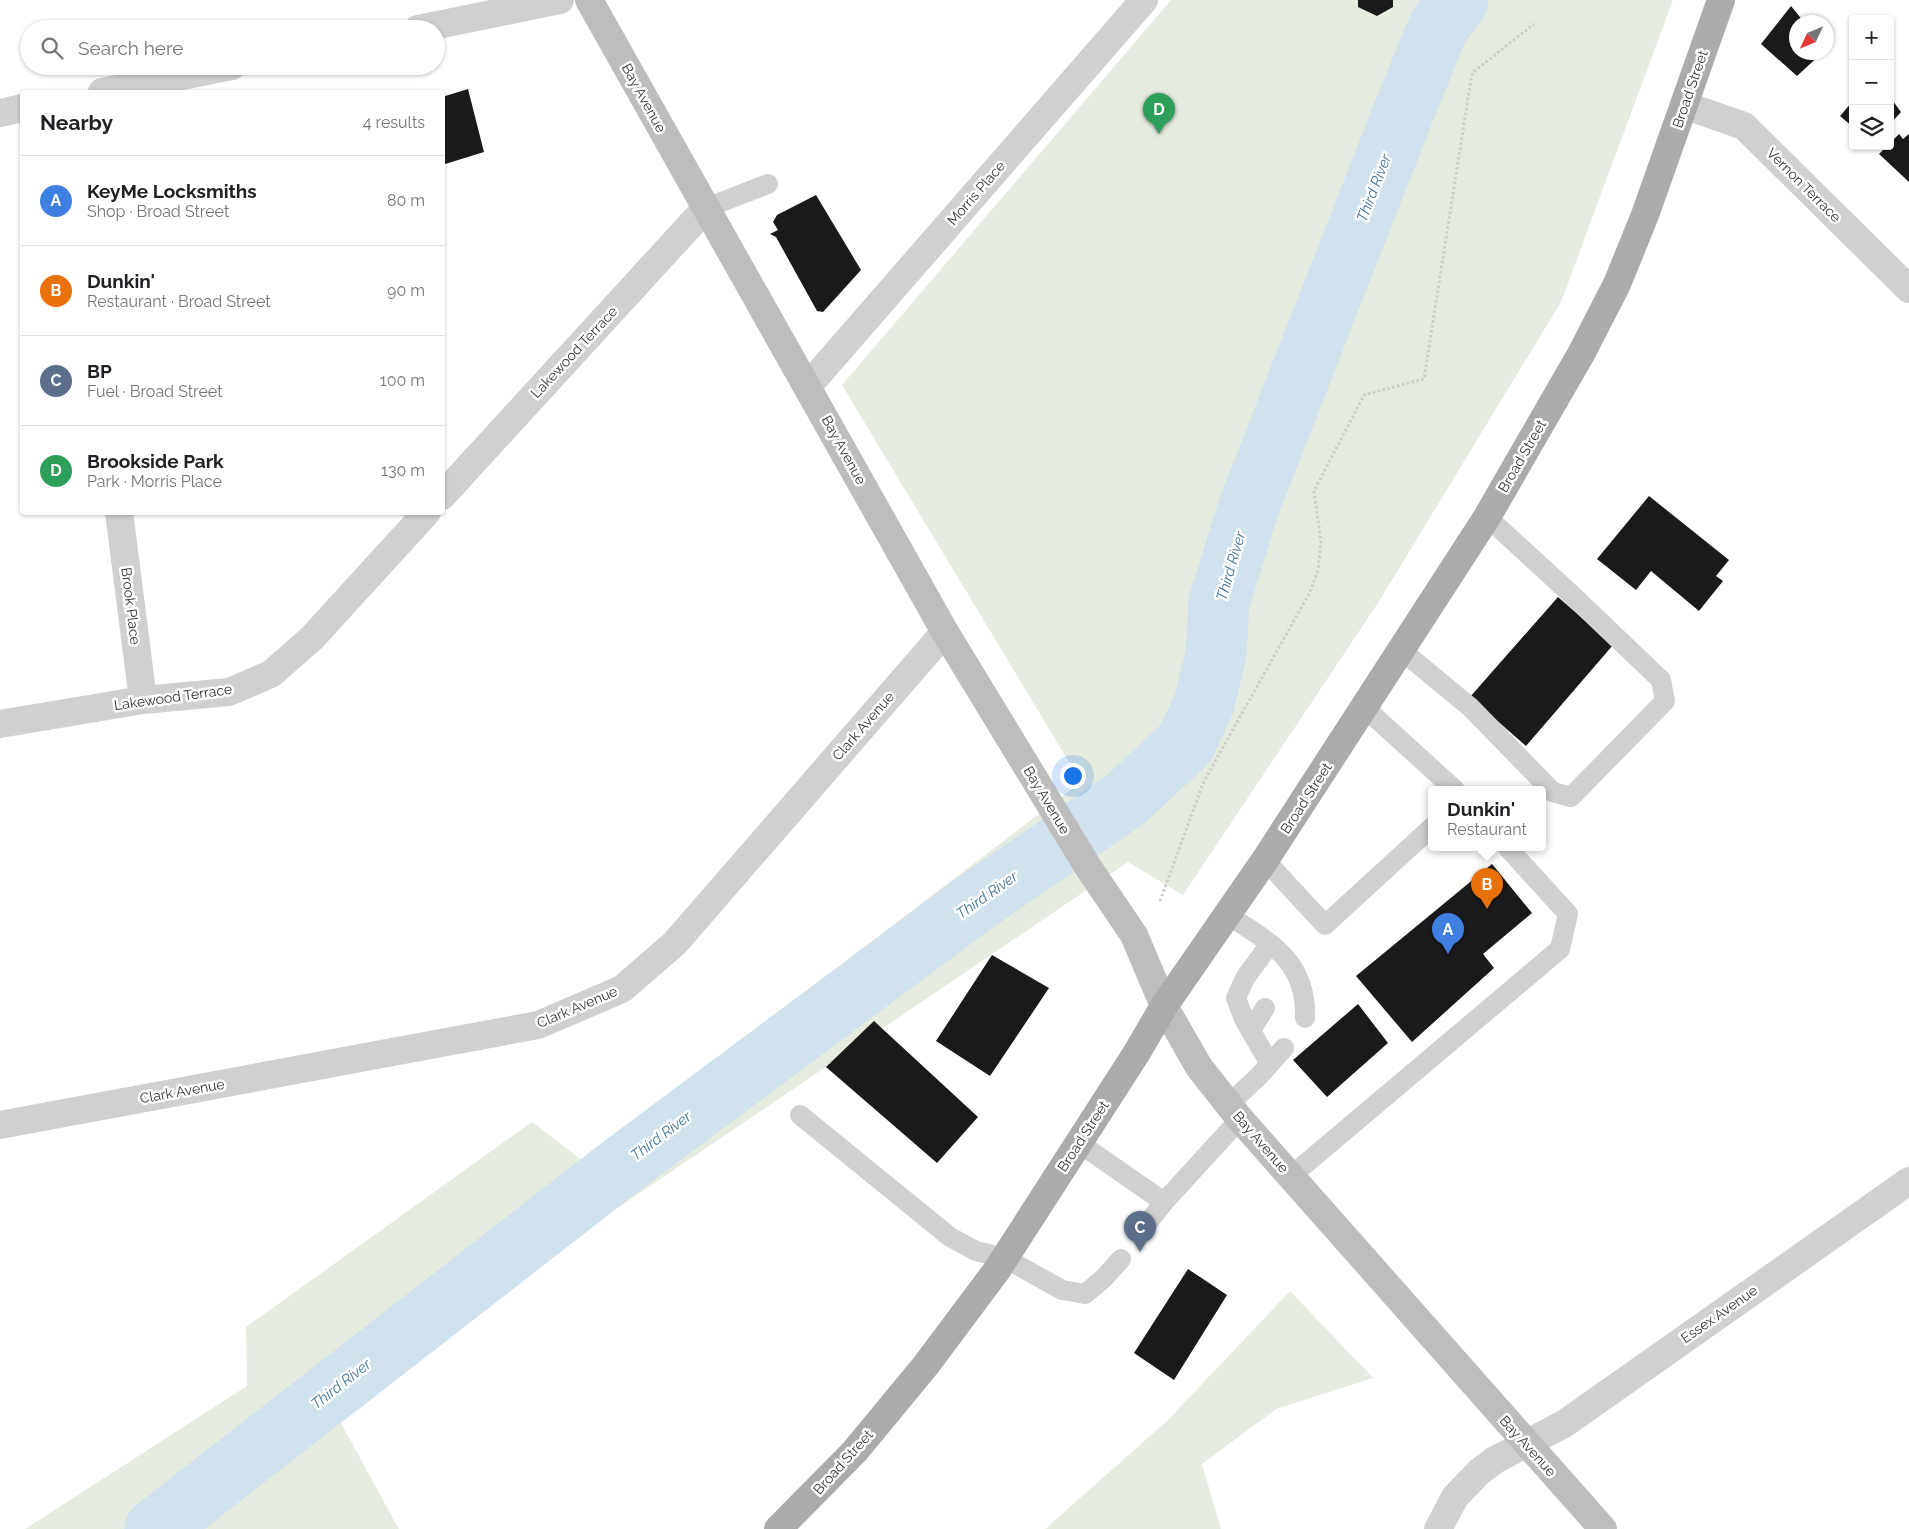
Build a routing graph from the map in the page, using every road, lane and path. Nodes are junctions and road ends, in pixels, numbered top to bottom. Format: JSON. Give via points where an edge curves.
{"nodes":[{"id":1,"x":560,"y":0,"type":"edge"},
{"id":2,"x":589,"y":0,"type":"edge"},
{"id":3,"x":1144,"y":0,"type":"edge"},
{"id":4,"x":1721,"y":0,"type":"edge"},
{"id":5,"x":445,"y":23,"type":"edge"},
{"id":6,"x":1534,"y":24,"type":"dead end"},
{"id":7,"x":187,"y":75,"type":"edge"},
{"id":8,"x":112,"y":90,"type":"edge"},
{"id":9,"x":1684,"y":105,"type":"junction"},
{"id":10,"x":20,"y":108,"type":"edge"},
{"id":11,"x":0,"y":112,"type":"edge"},
{"id":12,"x":768,"y":184,"type":"dead end"},
{"id":13,"x":706,"y":208,"type":"junction"},
{"id":14,"x":1909,"y":289,"type":"edge"},
{"id":15,"x":808,"y":386,"type":"junction"},
{"id":16,"x":445,"y":493,"type":"edge"},
{"id":17,"x":119,"y":515,"type":"edge"},
{"id":18,"x":424,"y":515,"type":"edge"},
{"id":19,"x":1486,"y":517,"type":"junction"},
{"id":20,"x":945,"y":632,"type":"junction"},
{"id":21,"x":1401,"y":650,"type":"junction"},
{"id":22,"x":143,"y":700,"type":"junction"},
{"id":23,"x":1365,"y":708,"type":"junction"},
{"id":24,"x":0,"y":724,"type":"edge"},
{"id":25,"x":1451,"y":786,"type":"edge"},
{"id":26,"x":1428,"y":831,"type":"edge"},
{"id":27,"x":1511,"y":851,"type":"edge"},
{"id":28,"x":1265,"y":860,"type":"junction"},
{"id":29,"x":1160,"y":901,"type":"dead end"},
{"id":30,"x":1227,"y":915,"type":"junction"},
{"id":31,"x":1270,"y":944,"type":"junction"},
{"id":32,"x":1164,"y":1006,"type":"junction"},
{"id":33,"x":1265,"y":1008,"type":"dead end"},
{"id":34,"x":1305,"y":1018,"type":"dead end"},
{"id":35,"x":1251,"y":1030,"type":"junction"},
{"id":36,"x":1284,"y":1048,"type":"dead end"},
{"id":37,"x":1270,"y":1064,"type":"junction"},
{"id":38,"x":1234,"y":1112,"type":"junction"},
{"id":39,"x":800,"y":1115,"type":"dead end"},
{"id":40,"x":0,"y":1125,"type":"edge"},
{"id":41,"x":1079,"y":1143,"type":"junction"},
{"id":42,"x":1290,"y":1176,"type":"junction"},
{"id":43,"x":1909,"y":1180,"type":"edge"},
{"id":44,"x":1164,"y":1202,"type":"junction"},
{"id":45,"x":1147,"y":1224,"type":"dead end"},
{"id":46,"x":1005,"y":1258,"type":"junction"},
{"id":47,"x":1121,"y":1259,"type":"dead end"},
{"id":48,"x":1527,"y":1444,"type":"junction"},
{"id":49,"x":778,"y":1529,"type":"edge"},
{"id":50,"x":1438,"y":1529,"type":"edge"},
{"id":51,"x":1603,"y":1529,"type":"edge"}],
"edges":[{"from":1,"to":5,"type":"street"},
{"from":2,"to":13,"type":"street","name":"Bay Avenue"},
{"from":3,"to":15,"type":"street","name":"Morris Place"},
{"from":4,"to":9,"type":"main road","name":"Broad Street"},
{"from":6,"to":29,"type":"path","via":[[1472,73],[1424,379],[1364,395],[1314,491],[1321,542],[1318,570],[1310,592],[1204,782]]},
{"from":7,"to":8,"type":"street"},
{"from":9,"to":14,"type":"street","name":"Vernon Terrace","via":[[1744,126]]},
{"from":9,"to":19,"type":"main road","name":"Broad Street","via":[[1645,215],[1616,284],[1581,354]]},
{"from":10,"to":11,"type":"street"},
{"from":12,"to":13,"type":"lane"},
{"from":13,"to":15,"type":"street","name":"Bay Avenue"},
{"from":13,"to":16,"type":"street","name":"Lakewood Terrace"},
{"from":15,"to":20,"type":"street","name":"Bay Avenue"},
{"from":17,"to":22,"type":"street","name":"Brook Place"},
{"from":18,"to":22,"type":"street","name":"Lakewood Terrace","via":[[312,638],[271,674],[229,692]]},
{"from":19,"to":21,"type":"main road","name":"Broad Street"},
{"from":19,"to":21,"type":"lane","via":[[1661,680],[1665,701],[1571,798],[1553,792],[1470,707]]},
{"from":20,"to":32,"type":"street","name":"Bay Avenue","via":[[1088,867],[1134,935]]},
{"from":20,"to":40,"type":"street","name":"Clark Avenue","via":[[675,943],[622,989],[538,1025]]},
{"from":21,"to":23,"type":"main road","name":"Broad Street"},
{"from":22,"to":24,"type":"street","name":"Lakewood Terrace"},
{"from":23,"to":25,"type":"lane"},
{"from":23,"to":28,"type":"main road","name":"Broad Street"},
{"from":26,"to":28,"type":"lane","via":[[1325,925]]},
{"from":27,"to":42,"type":"lane","via":[[1568,914],[1560,948]]},
{"from":28,"to":30,"type":"main road","name":"Broad Street"},
{"from":30,"to":31,"type":"lane"},
{"from":30,"to":32,"type":"main road","name":"Broad Street"},
{"from":31,"to":34,"type":"lane","via":[[1305,997]]},
{"from":31,"to":35,"type":"lane","via":[[1245,978],[1236,998]]},
{"from":32,"to":38,"type":"street","name":"Bay Avenue","via":[[1199,1067]]},
{"from":32,"to":41,"type":"main road","name":"Broad Street"},
{"from":33,"to":35,"type":"lane"},
{"from":35,"to":37,"type":"lane"},
{"from":36,"to":37,"type":"lane"},
{"from":37,"to":38,"type":"lane"},
{"from":38,"to":42,"type":"street","name":"Bay Avenue"},
{"from":38,"to":44,"type":"lane"},
{"from":39,"to":46,"type":"lane","via":[[950,1237],[976,1251]]},
{"from":41,"to":44,"type":"lane"},
{"from":41,"to":46,"type":"main road","name":"Broad Street"},
{"from":42,"to":48,"type":"street","name":"Bay Avenue"},
{"from":43,"to":48,"type":"street","name":"Essex Avenue","via":[[1564,1424]]},
{"from":44,"to":45,"type":"lane"},
{"from":46,"to":47,"type":"lane","via":[[1062,1290],[1085,1294]]},
{"from":46,"to":49,"type":"main road","name":"Broad Street","via":[[926,1365],[855,1451]]},
{"from":48,"to":50,"type":"street","name":"Essex Avenue","via":[[1479,1472],[1455,1497]]},
{"from":48,"to":51,"type":"street","name":"Bay Avenue"}]}
